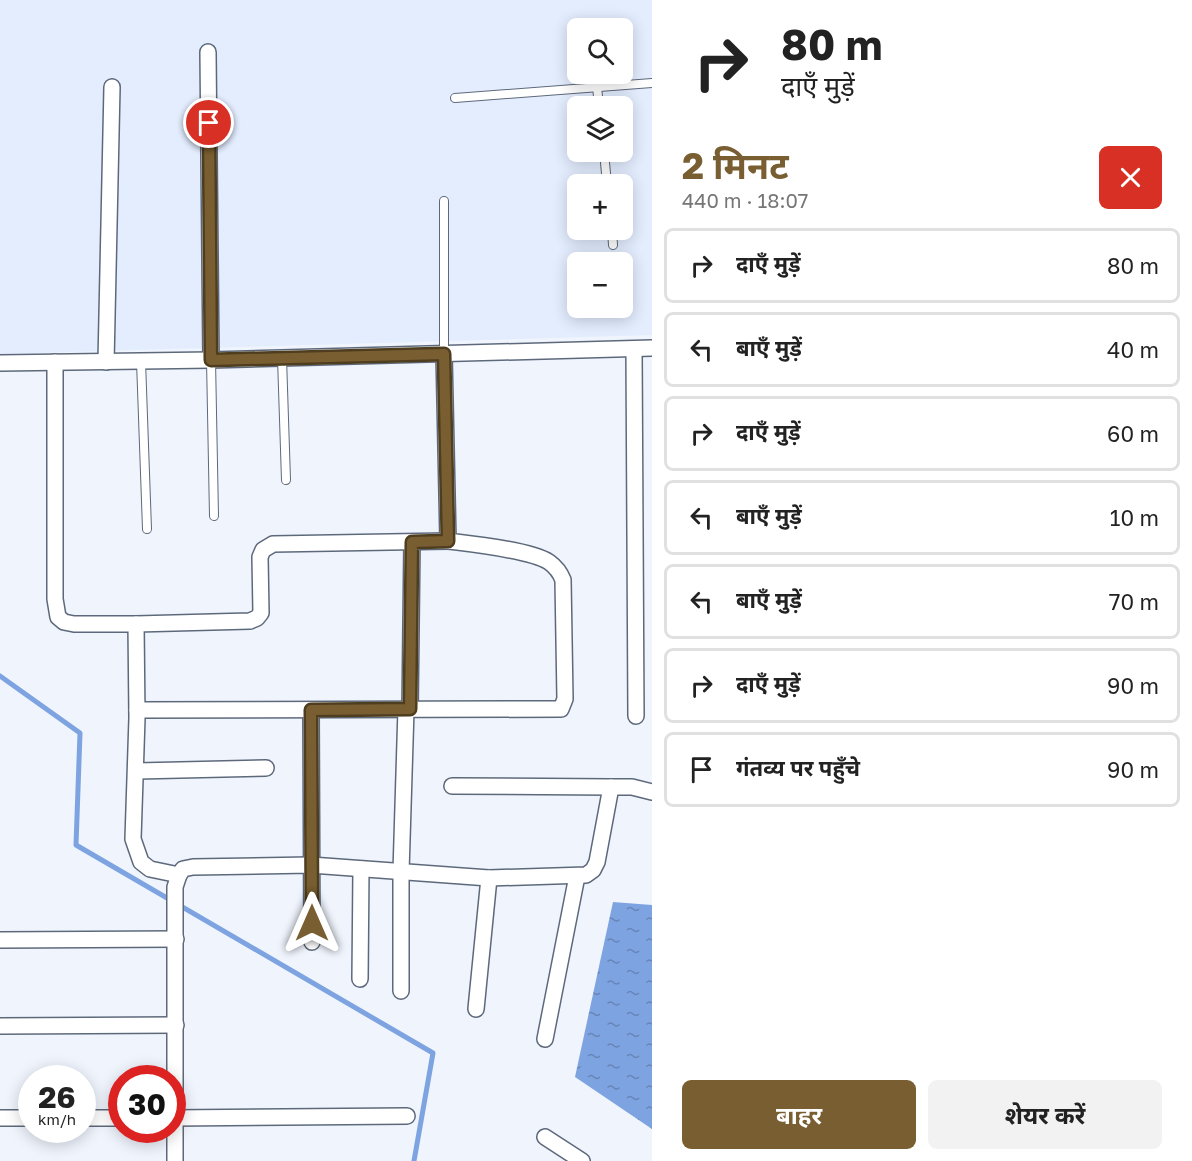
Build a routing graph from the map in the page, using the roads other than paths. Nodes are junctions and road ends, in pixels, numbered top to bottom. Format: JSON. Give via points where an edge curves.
{"nodes":[{"id":1,"x":208,"y":52,"type":"dead end"},
{"id":2,"x":652,"y":83,"type":"edge"},
{"id":3,"x":112,"y":87,"type":"dead end"},
{"id":4,"x":597,"y":87,"type":"junction"},
{"id":5,"x":598,"y":96,"type":"edge"},
{"id":6,"x":455,"y":98,"type":"dead end"},
{"id":7,"x":444,"y":201,"type":"dead end"},
{"id":8,"x":613,"y":240,"type":"edge"},
{"id":9,"x":613,"y":245,"type":"dead end"},
{"id":10,"x":652,"y":348,"type":"edge"},
{"id":11,"x":634,"y":349,"type":"junction"},
{"id":12,"x":444,"y":354,"type":"junction"},
{"id":13,"x":282,"y":358,"type":"junction"},
{"id":14,"x":211,"y":360,"type":"junction"},
{"id":15,"x":141,"y":361,"type":"junction"},
{"id":16,"x":55,"y":362,"type":"junction"},
{"id":17,"x":106,"y":362,"type":"junction"},
{"id":18,"x":0,"y":363,"type":"edge"},
{"id":19,"x":286,"y":480,"type":"dead end"},
{"id":20,"x":214,"y":516,"type":"dead end"},
{"id":21,"x":147,"y":529,"type":"dead end"},
{"id":22,"x":448,"y":541,"type":"junction"},
{"id":23,"x":412,"y":542,"type":"junction"},
{"id":24,"x":136,"y":624,"type":"junction"},
{"id":25,"x":408,"y":709,"type":"junction"},
{"id":26,"x":137,"y":710,"type":"junction"},
{"id":27,"x":311,"y":710,"type":"junction"},
{"id":28,"x":636,"y":716,"type":"dead end"},
{"id":29,"x":266,"y":768,"type":"dead end"},
{"id":30,"x":137,"y":771,"type":"junction"},
{"id":31,"x":452,"y":786,"type":"dead end"},
{"id":32,"x":611,"y":787,"type":"junction"},
{"id":33,"x":652,"y":792,"type":"edge"},
{"id":34,"x":311,"y":865,"type":"junction"},
{"id":35,"x":361,"y":868,"type":"junction"},
{"id":36,"x":401,"y":872,"type":"junction"},
{"id":37,"x":577,"y":876,"type":"junction"},
{"id":38,"x":489,"y":878,"type":"junction"},
{"id":39,"x":177,"y":881,"type":"junction"},
{"id":40,"x":176,"y":932,"type":"junction"},
{"id":41,"x":0,"y":940,"type":"edge"},
{"id":42,"x":312,"y":942,"type":"dead end"},
{"id":43,"x":360,"y":979,"type":"dead end"},
{"id":44,"x":401,"y":991,"type":"dead end"},
{"id":45,"x":476,"y":1009,"type":"dead end"},
{"id":46,"x":176,"y":1025,"type":"junction"},
{"id":47,"x":0,"y":1026,"type":"edge"},
{"id":48,"x":545,"y":1039,"type":"dead end"},
{"id":49,"x":175,"y":1065,"type":"edge"},
{"id":50,"x":407,"y":1116,"type":"dead end"},
{"id":51,"x":0,"y":1118,"type":"edge"},
{"id":52,"x":18,"y":1118,"type":"edge"},
{"id":53,"x":186,"y":1118,"type":"edge"},
{"id":54,"x":545,"y":1137,"type":"dead end"},
{"id":55,"x":175,"y":1143,"type":"edge"},
{"id":56,"x":175,"y":1161,"type":"edge"},
{"id":57,"x":582,"y":1161,"type":"edge"}],
"edges":[{"from":1,"to":14,"type":"street"},
{"from":2,"to":4,"type":"lane"},
{"from":3,"to":17,"type":"street"},
{"from":4,"to":5,"type":"lane"},
{"from":4,"to":6,"type":"lane"},
{"from":7,"to":12,"type":"lane"},
{"from":8,"to":9,"type":"lane"},
{"from":10,"to":11,"type":"street"},
{"from":11,"to":12,"type":"street"},
{"from":11,"to":28,"type":"street"},
{"from":12,"to":13,"type":"street"},
{"from":12,"to":22,"type":"street"},
{"from":13,"to":14,"type":"street"},
{"from":13,"to":19,"type":"lane"},
{"from":14,"to":15,"type":"street"},
{"from":14,"to":20,"type":"lane"},
{"from":15,"to":17,"type":"street"},
{"from":15,"to":21,"type":"lane"},
{"from":16,"to":17,"type":"street"},
{"from":16,"to":18,"type":"street"},
{"from":16,"to":24,"type":"street","via":[[58,617],[74,624]]},
{"from":22,"to":23,"type":"street"},
{"from":22,"to":25,"type":"street","via":[[530,555],[558,570],[563,580],[565,699],[561,709],[555,710]]},
{"from":23,"to":24,"type":"street","via":[[273,544],[260,557],[262,603],[257,618]]},
{"from":23,"to":25,"type":"street"},
{"from":24,"to":26,"type":"street"},
{"from":25,"to":27,"type":"street"},
{"from":25,"to":36,"type":"street"},
{"from":26,"to":27,"type":"street"},
{"from":26,"to":30,"type":"street"},
{"from":27,"to":34,"type":"street"},
{"from":29,"to":30,"type":"street"},
{"from":30,"to":39,"type":"street","via":[[133,839],[137,854],[150,869]]},
{"from":31,"to":32,"type":"street"},
{"from":32,"to":33,"type":"street"},
{"from":32,"to":37,"type":"street","via":[[597,862],[586,875]]},
{"from":34,"to":35,"type":"street"},
{"from":34,"to":39,"type":"street","via":[[193,867],[183,869]]},
{"from":34,"to":42,"type":"street"},
{"from":35,"to":36,"type":"street"},
{"from":35,"to":43,"type":"street"},
{"from":36,"to":38,"type":"street"},
{"from":36,"to":44,"type":"street"},
{"from":37,"to":38,"type":"street"},
{"from":37,"to":48,"type":"street"},
{"from":38,"to":45,"type":"street"},
{"from":39,"to":40,"type":"street"},
{"from":40,"to":41,"type":"street"},
{"from":40,"to":46,"type":"street"},
{"from":46,"to":47,"type":"street"},
{"from":46,"to":49,"type":"street"},
{"from":50,"to":53,"type":"street"},
{"from":51,"to":52,"type":"street"},
{"from":54,"to":57,"type":"street"},
{"from":55,"to":56,"type":"street"}]}
